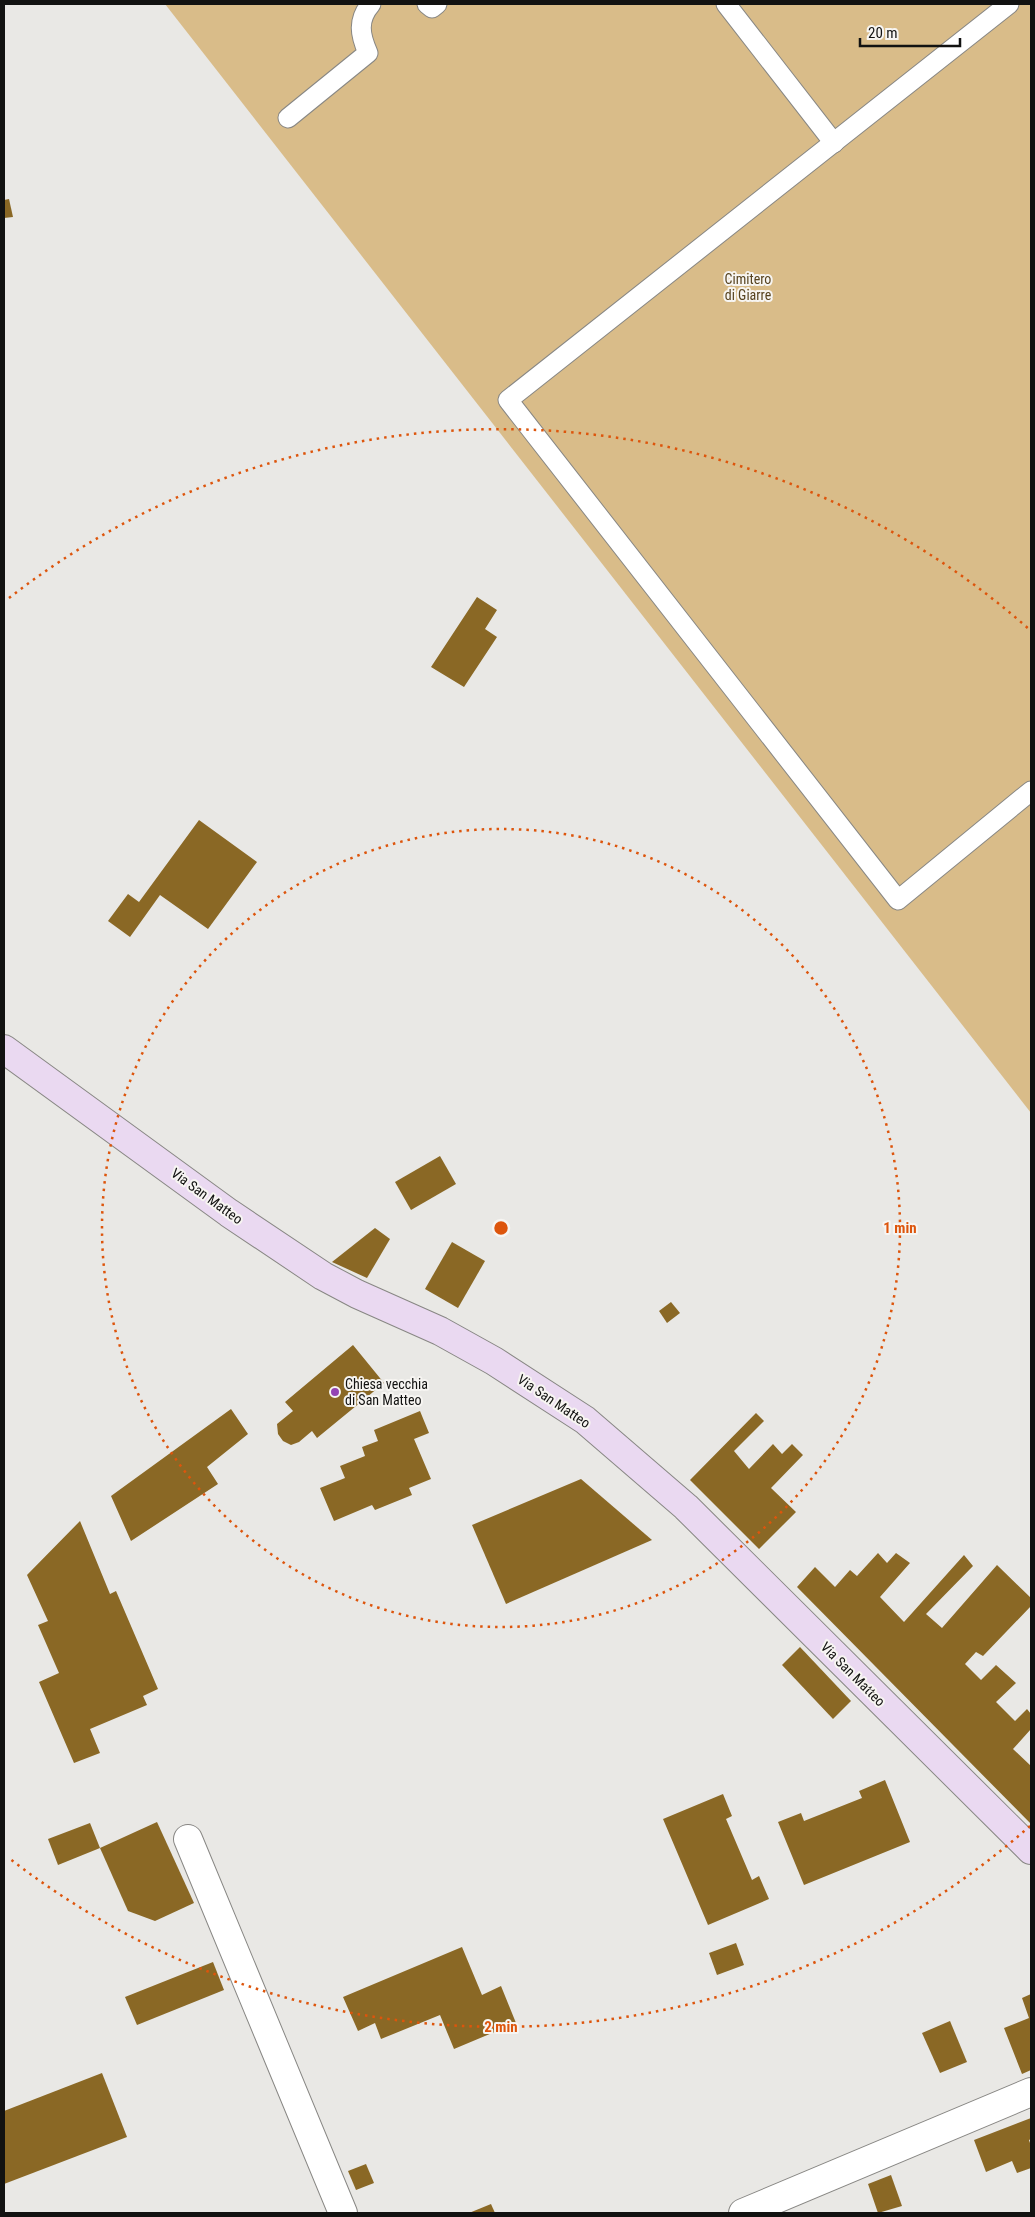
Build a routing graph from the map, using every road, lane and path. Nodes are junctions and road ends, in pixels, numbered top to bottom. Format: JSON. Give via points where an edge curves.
{"nodes":[{"id":1,"x":372,"y":4,"type":"edge"},
{"id":2,"x":427,"y":4,"type":"edge"},
{"id":3,"x":437,"y":4,"type":"edge"},
{"id":4,"x":726,"y":4,"type":"edge"},
{"id":5,"x":1009,"y":4,"type":"edge"},
{"id":6,"x":288,"y":118,"type":"dead end"},
{"id":7,"x":834,"y":142,"type":"junction"},
{"id":8,"x":1031,"y":791,"type":"edge"},
{"id":9,"x":4,"y":1049,"type":"edge"},
{"id":10,"x":188,"y":1839,"type":"dead end"},
{"id":11,"x":1031,"y":1850,"type":"edge"},
{"id":12,"x":1031,"y":2092,"type":"edge"},
{"id":13,"x":343,"y":2213,"type":"edge"},
{"id":14,"x":743,"y":2213,"type":"edge"}],
"edges":[{"from":1,"to":6,"type":"lane","via":[[362,18],[360,36],[368,53]]},
{"from":2,"to":3,"type":"lane","via":[[432,8]]},
{"from":4,"to":7,"type":"lane"},
{"from":5,"to":7,"type":"lane"},
{"from":7,"to":8,"type":"lane","via":[[508,400],[898,900]]},
{"from":9,"to":11,"type":"street","name":"Via San Matteo","via":[[228,1213],[323,1276],[440,1331],[494,1361],[585,1420],[686,1508]]},
{"from":10,"to":13,"type":"street"},
{"from":12,"to":14,"type":"street"}]}
